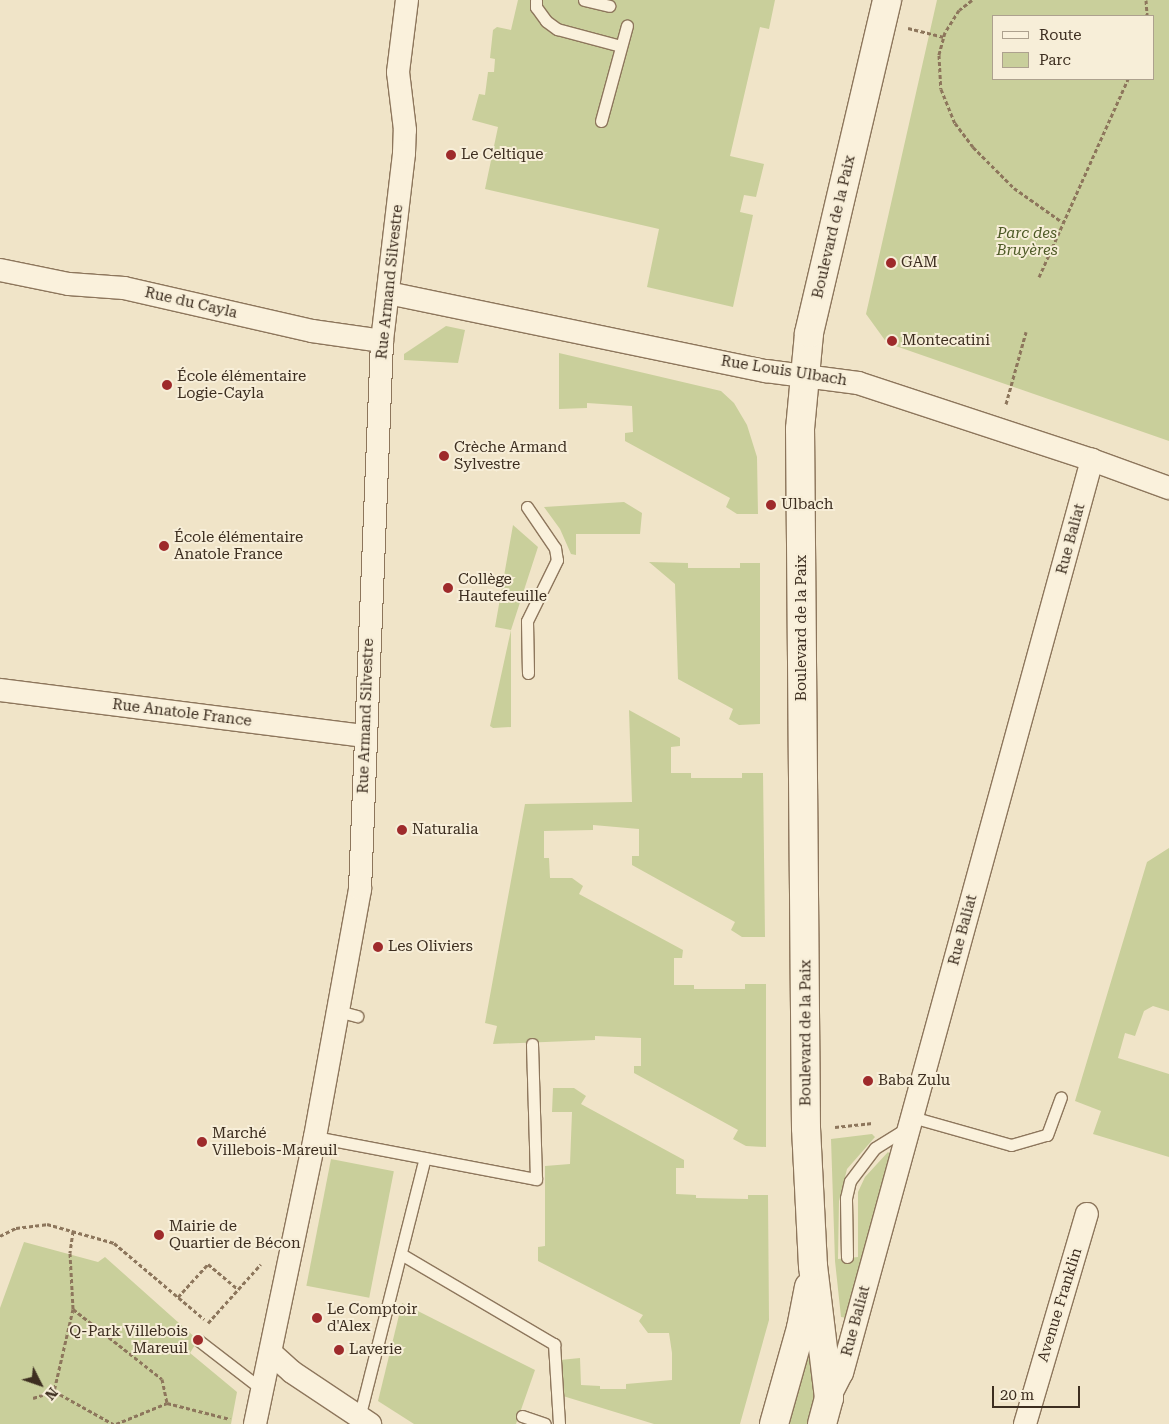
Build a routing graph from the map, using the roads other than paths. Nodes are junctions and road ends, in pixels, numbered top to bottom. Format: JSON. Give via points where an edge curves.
{"nodes":[{"id":1,"x":407,"y":0,"type":"edge"},
{"id":2,"x":536,"y":0,"type":"edge"},
{"id":3,"x":584,"y":0,"type":"edge"},
{"id":4,"x":609,"y":6,"type":"dead end"},
{"id":5,"x":885,"y":10,"type":"edge"},
{"id":6,"x":627,"y":25,"type":"dead end"},
{"id":7,"x":621,"y":46,"type":"junction"},
{"id":8,"x":601,"y":121,"type":"dead end"},
{"id":9,"x":0,"y":270,"type":"edge"},
{"id":10,"x":388,"y":293,"type":"junction"},
{"id":11,"x":382,"y":340,"type":"junction"},
{"id":12,"x":805,"y":375,"type":"junction"},
{"id":13,"x":1092,"y":460,"type":"junction"},
{"id":14,"x":1169,"y":488,"type":"edge"},
{"id":15,"x":527,"y":507,"type":"dead end"},
{"id":16,"x":528,"y":673,"type":"dead end"},
{"id":17,"x":0,"y":690,"type":"edge"},
{"id":18,"x":364,"y":736,"type":"junction"},
{"id":19,"x":532,"y":1044,"type":"dead end"},
{"id":20,"x":1061,"y":1097,"type":"dead end"},
{"id":21,"x":911,"y":1122,"type":"junction"},
{"id":22,"x":315,"y":1137,"type":"junction"},
{"id":23,"x":425,"y":1158,"type":"junction"},
{"id":24,"x":1087,"y":1214,"type":"dead end"},
{"id":25,"x":402,"y":1254,"type":"junction"},
{"id":26,"x":847,"y":1257,"type":"dead end"},
{"id":27,"x":813,"y":1266,"type":"junction"},
{"id":28,"x":198,"y":1340,"type":"dead end"},
{"id":29,"x":271,"y":1354,"type":"junction"},
{"id":30,"x":263,"y":1390,"type":"junction"},
{"id":31,"x":826,"y":1411,"type":"edge"},
{"id":32,"x":522,"y":1416,"type":"dead end"},
{"id":33,"x":256,"y":1419,"type":"edge"},
{"id":34,"x":365,"y":1421,"type":"edge"},
{"id":35,"x":545,"y":1424,"type":"edge"},
{"id":36,"x":560,"y":1424,"type":"edge"},
{"id":37,"x":774,"y":1424,"type":"edge"},
{"id":38,"x":1024,"y":1424,"type":"edge"}],
"edges":[{"from":1,"to":10,"type":"street","name":"Rue Armand Silvestre","via":[[398,72],[405,130],[404,153]]},
{"from":2,"to":7,"type":"lane","via":[[536,7],[546,22],[557,29]]},
{"from":3,"to":4,"type":"lane"},
{"from":5,"to":12,"type":"street","name":"Boulevard de la Paix","via":[[809,333]]},
{"from":6,"to":7,"type":"lane"},
{"from":7,"to":8,"type":"lane"},
{"from":9,"to":11,"type":"street","name":"Rue du Cayla","via":[[69,284],[124,288],[312,332]]},
{"from":10,"to":11,"type":"street","name":"Rue Armand Silvestre"},
{"from":10,"to":12,"type":"street","name":"Rue Louis Ulbach","via":[[766,371]]},
{"from":11,"to":18,"type":"street","name":"Rue Armand Silvestre"},
{"from":12,"to":13,"type":"street","name":"Rue Louis Ulbach","via":[[858,383]]},
{"from":12,"to":27,"type":"street","name":"Boulevard de la Paix","via":[[800,439],[806,1128]]},
{"from":13,"to":14,"type":"street","name":"Rue Louis Ulbach"},
{"from":13,"to":21,"type":"street","name":"Rue Baliat"},
{"from":15,"to":16,"type":"lane","via":[[555,548],[557,560],[527,621]]},
{"from":17,"to":18,"type":"street","name":"Rue Anatole France"},
{"from":18,"to":22,"type":"street","name":"Rue Armand Silvestre","via":[[360,889],[347,1013]]},
{"from":19,"to":23,"type":"lane","via":[[536,1179]]},
{"from":20,"to":21,"type":"lane","via":[[1047,1135],[1011,1145]]},
{"from":21,"to":26,"type":"lane","via":[[875,1148],[850,1181],[846,1198]]},
{"from":21,"to":31,"type":"street","name":"Rue Baliat","via":[[842,1373]]},
{"from":22,"to":23,"type":"lane"},
{"from":22,"to":29,"type":"street","name":"Rue Armand Silvestre"},
{"from":23,"to":25,"type":"lane"},
{"from":24,"to":38,"type":"street","name":"Avenue Franklin"},
{"from":25,"to":34,"type":"lane"},
{"from":25,"to":36,"type":"lane","via":[[554,1344]]},
{"from":27,"to":31,"type":"street","name":"Boulevard de la Paix"},
{"from":27,"to":37,"type":"street","name":"Boulevard de la Paix","via":[[801,1328]]},
{"from":28,"to":30,"type":"lane"},
{"from":29,"to":30,"type":"street","name":"Rue Armand Silvestre"},
{"from":29,"to":34,"type":"street"},
{"from":30,"to":33,"type":"street","name":"Rue Armand Silvestre"},
{"from":32,"to":35,"type":"lane"}]}
